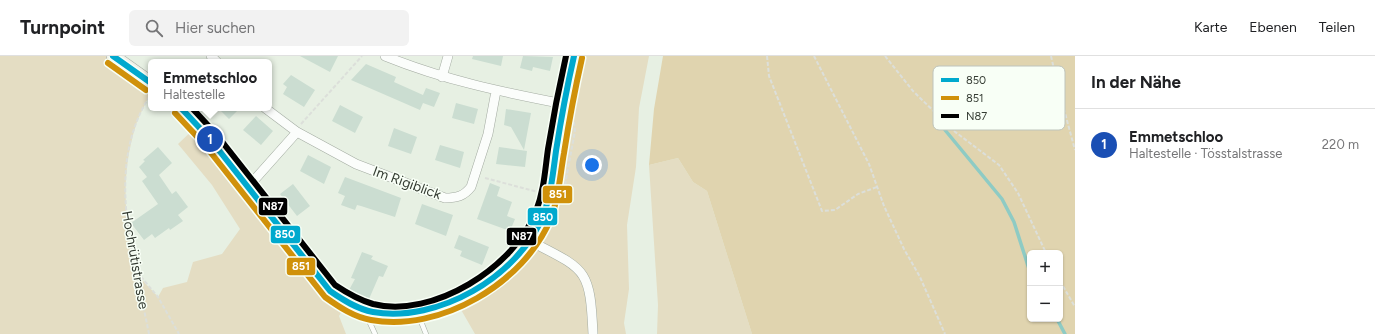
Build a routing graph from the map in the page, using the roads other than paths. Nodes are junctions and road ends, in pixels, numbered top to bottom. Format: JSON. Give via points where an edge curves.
{"nodes":[{"id":1,"x":113,"y":56,"type":"edge"},
{"id":2,"x":385,"y":56,"type":"edge"},
{"id":3,"x":448,"y":56,"type":"edge"},
{"id":4,"x":574,"y":56,"type":"edge"},
{"id":5,"x":442,"y":77,"type":"junction"},
{"id":6,"x":148,"y":81,"type":"edge"},
{"id":7,"x":496,"y":91,"type":"junction"},
{"id":8,"x":564,"y":104,"type":"junction"},
{"id":9,"x":184,"y":111,"type":"edge"},
{"id":10,"x":269,"y":111,"type":"edge"},
{"id":11,"x":297,"y":132,"type":"junction"},
{"id":12,"x":248,"y":187,"type":"junction"},
{"id":13,"x":528,"y":240,"type":"junction"},
{"id":14,"x":364,"y":309,"type":"junction"},
{"id":15,"x":418,"y":314,"type":"junction"},
{"id":16,"x":375,"y":334,"type":"edge"},
{"id":17,"x":426,"y":334,"type":"edge"},
{"id":18,"x":593,"y":334,"type":"edge"}],
"edges":[{"from":1,"to":6,"type":"main road"},
{"from":2,"to":5,"type":"street"},
{"from":3,"to":5,"type":"street"},
{"from":4,"to":8,"type":"main road"},
{"from":5,"to":7,"type":"street"},
{"from":7,"to":8,"type":"street"},
{"from":7,"to":11,"type":"street","name":"Im Rigiblick","via":[[488,134],[472,187],[454,198],[445,198],[356,164]]},
{"from":8,"to":13,"type":"main road","via":[[549,195],[540,222]]},
{"from":9,"to":12,"type":"main road"},
{"from":10,"to":11,"type":"street","name":"Im Rigiblick"},
{"from":11,"to":12,"type":"street"},
{"from":12,"to":14,"type":"main road","via":[[331,291]]},
{"from":13,"to":15,"type":"main road","via":[[507,265],[476,290],[456,301]]},
{"from":13,"to":18,"type":"street","via":[[570,262],[586,278],[592,304]]},
{"from":14,"to":15,"type":"main road","via":[[384,314]]},
{"from":14,"to":16,"type":"lane"},
{"from":15,"to":17,"type":"lane"}]}
